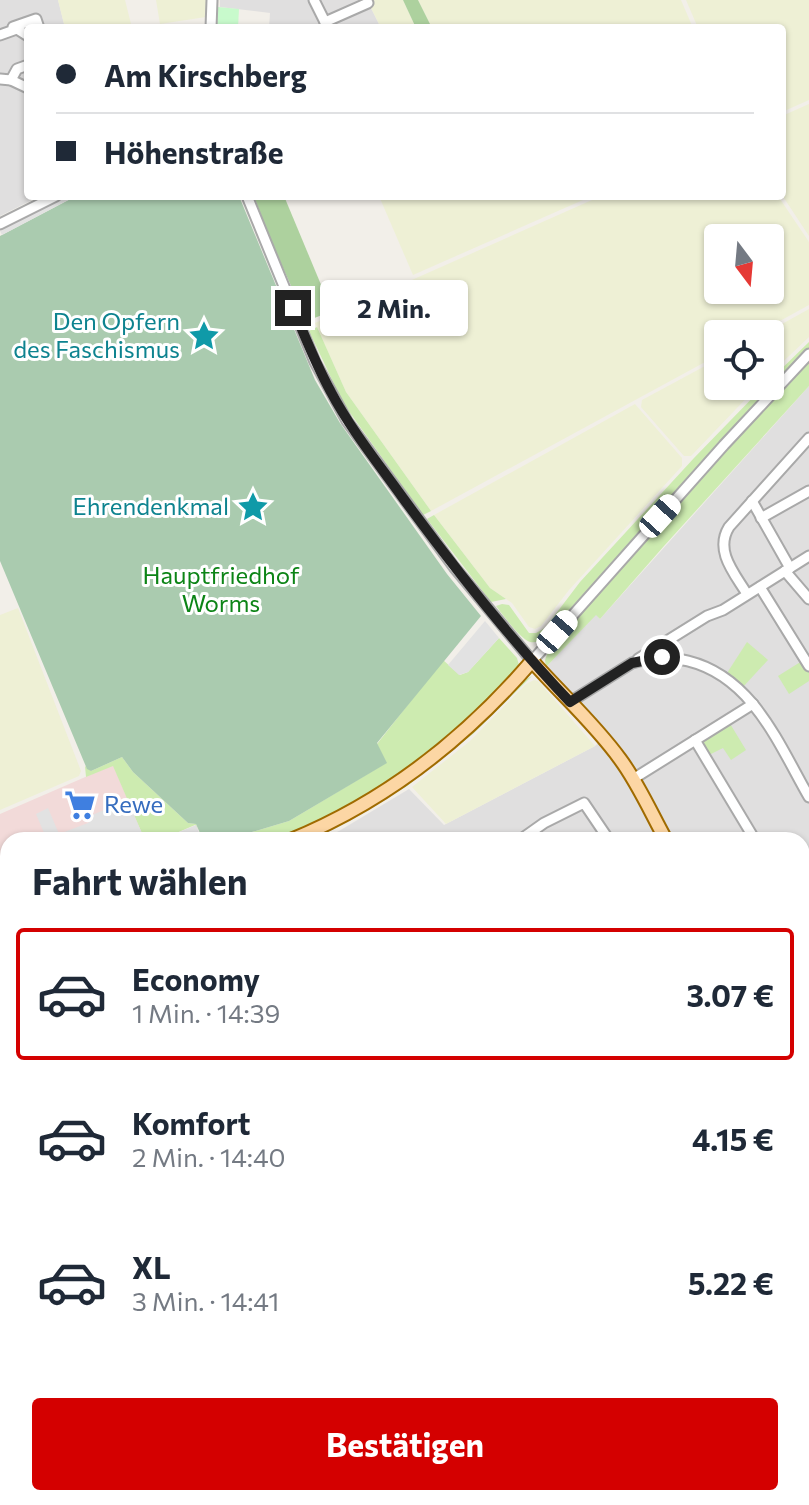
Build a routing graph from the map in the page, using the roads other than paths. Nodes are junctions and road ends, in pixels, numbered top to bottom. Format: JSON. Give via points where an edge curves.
{"nodes":[{"id":1,"x":212,"y":0,"type":"edge"},
{"id":2,"x":314,"y":0,"type":"edge"},
{"id":3,"x":368,"y":3,"type":"dead end"},
{"id":4,"x":37,"y":24,"type":"edge"},
{"id":5,"x":211,"y":24,"type":"edge"},
{"id":6,"x":326,"y":24,"type":"edge"},
{"id":7,"x":329,"y":24,"type":"edge"},
{"id":8,"x":16,"y":30,"type":"junction"},
{"id":9,"x":24,"y":34,"type":"edge"},
{"id":10,"x":0,"y":35,"type":"edge"},
{"id":11,"x":24,"y":66,"type":"edge"},
{"id":12,"x":0,"y":79,"type":"edge"},
{"id":13,"x":11,"y":80,"type":"junction"},
{"id":14,"x":24,"y":86,"type":"edge"},
{"id":15,"x":48,"y":200,"type":"edge"},
{"id":16,"x":249,"y":200,"type":"edge"},
{"id":17,"x":0,"y":224,"type":"edge"},
{"id":18,"x":809,"y":354,"type":"edge"},
{"id":19,"x":809,"y":438,"type":"edge"},
{"id":20,"x":809,"y":491,"type":"edge"},
{"id":21,"x":752,"y":501,"type":"junction"},
{"id":22,"x":761,"y":518,"type":"junction"},
{"id":23,"x":809,"y":556,"type":"edge"},
{"id":24,"x":787,"y":570,"type":"junction"},
{"id":25,"x":760,"y":587,"type":"junction"},
{"id":26,"x":747,"y":594,"type":"junction"},
{"id":27,"x":809,"y":599,"type":"edge"},
{"id":28,"x":532,"y":661,"type":"junction"},
{"id":29,"x":632,"y":663,"type":"junction"},
{"id":30,"x":809,"y":666,"type":"edge"},
{"id":31,"x":570,"y":702,"type":"junction"},
{"id":32,"x":753,"y":704,"type":"junction"},
{"id":33,"x":695,"y":740,"type":"junction"},
{"id":34,"x":633,"y":779,"type":"junction"},
{"id":35,"x":809,"y":797,"type":"edge"},
{"id":36,"x":309,"y":832,"type":"edge"},
{"id":37,"x":531,"y":832,"type":"edge"},
{"id":38,"x":604,"y":832,"type":"edge"},
{"id":39,"x":662,"y":832,"type":"edge"},
{"id":40,"x":750,"y":832,"type":"edge"}],
"edges":[{"from":1,"to":5,"type":"street"},
{"from":2,"to":6,"type":"street"},
{"from":3,"to":7,"type":"street"},
{"from":4,"to":8,"type":"street","via":[[36,19],[13,27]]},
{"from":8,"to":9,"type":"street"},
{"from":8,"to":10,"type":"street"},
{"from":11,"to":13,"type":"street"},
{"from":12,"to":13,"type":"street"},
{"from":13,"to":14,"type":"street"},
{"from":15,"to":17,"type":"street"},
{"from":16,"to":28,"type":"street","via":[[315,362],[347,421],[454,567]]},
{"from":18,"to":28,"type":"street"},
{"from":19,"to":21,"type":"street"},
{"from":20,"to":22,"type":"street"},
{"from":21,"to":22,"type":"street"},
{"from":21,"to":26,"type":"street","via":[[726,531],[723,545]]},
{"from":22,"to":24,"type":"street"},
{"from":23,"to":24,"type":"street"},
{"from":24,"to":25,"type":"street"},
{"from":24,"to":27,"type":"street"},
{"from":25,"to":26,"type":"street"},
{"from":25,"to":30,"type":"street"},
{"from":26,"to":29,"type":"street"},
{"from":28,"to":31,"type":"main road"},
{"from":28,"to":36,"type":"main road","via":[[426,764],[366,804]]},
{"from":29,"to":31,"type":"street"},
{"from":29,"to":32,"type":"street","via":[[662,657],[702,665],[730,681]]},
{"from":31,"to":34,"type":"main road"},
{"from":32,"to":33,"type":"street"},
{"from":32,"to":35,"type":"street"},
{"from":33,"to":34,"type":"street"},
{"from":33,"to":40,"type":"street"},
{"from":34,"to":39,"type":"main road"},
{"from":37,"to":38,"type":"street","via":[[584,803]]}]}
